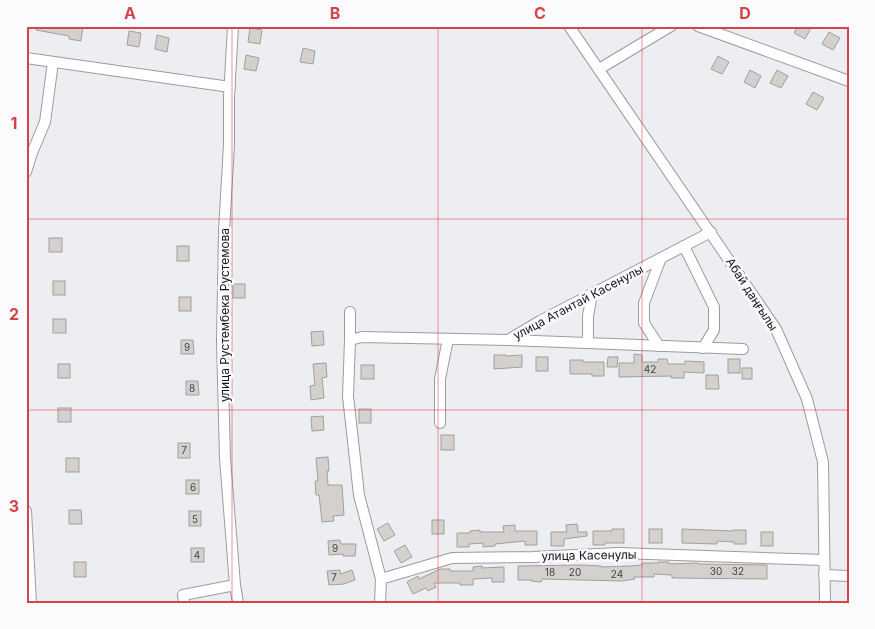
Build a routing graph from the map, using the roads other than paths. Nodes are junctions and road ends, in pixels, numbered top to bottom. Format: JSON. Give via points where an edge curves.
{"nodes":[{"id":1,"x":233,"y":26,"type":"edge"},
{"id":2,"x":569,"y":26,"type":"edge"},
{"id":3,"x":671,"y":26,"type":"edge"},
{"id":4,"x":698,"y":26,"type":"edge"},
{"id":5,"x":26,"y":58,"type":"edge"},
{"id":6,"x":53,"y":62,"type":"junction"},
{"id":7,"x":598,"y":69,"type":"junction"},
{"id":8,"x":849,"y":81,"type":"edge"},
{"id":9,"x":230,"y":87,"type":"junction"},
{"id":10,"x":26,"y":172,"type":"edge"},
{"id":11,"x":711,"y":232,"type":"junction"},
{"id":12,"x":684,"y":246,"type":"junction"},
{"id":13,"x":661,"y":258,"type":"junction"},
{"id":14,"x":592,"y":294,"type":"junction"},
{"id":15,"x":350,"y":312,"type":"dead end"},
{"id":16,"x":540,"y":321,"type":"junction"},
{"id":17,"x":448,"y":338,"type":"junction"},
{"id":18,"x":350,"y":340,"type":"junction"},
{"id":19,"x":508,"y":340,"type":"junction"},
{"id":20,"x":544,"y":341,"type":"junction"},
{"id":21,"x":588,"y":343,"type":"junction"},
{"id":22,"x":659,"y":346,"type":"junction"},
{"id":23,"x":703,"y":348,"type":"junction"},
{"id":24,"x":743,"y":349,"type":"dead end"},
{"id":25,"x":440,"y":423,"type":"dead end"},
{"id":26,"x":26,"y":511,"type":"edge"},
{"id":27,"x":824,"y":560,"type":"junction"},
{"id":28,"x":824,"y":574,"type":"junction"},
{"id":29,"x":849,"y":576,"type":"edge"},
{"id":30,"x":381,"y":579,"type":"junction"},
{"id":31,"x":235,"y":586,"type":"junction"},
{"id":32,"x":31,"y":603,"type":"edge"},
{"id":33,"x":184,"y":603,"type":"edge"},
{"id":34,"x":238,"y":603,"type":"edge"},
{"id":35,"x":380,"y":603,"type":"edge"},
{"id":36,"x":824,"y":603,"type":"edge"}],
"edges":[{"from":1,"to":9,"type":"street","name":"улица Рустембека Рустемова"},
{"from":2,"to":7,"type":"street","name":"Абай даңғылы"},
{"from":3,"to":7,"type":"street"},
{"from":4,"to":8,"type":"street"},
{"from":5,"to":6,"type":"street"},
{"from":6,"to":9,"type":"street"},
{"from":6,"to":10,"type":"street","via":[[45,122]]},
{"from":7,"to":11,"type":"street","name":"Абай даңғылы"},
{"from":9,"to":31,"type":"street","name":"улица Рустембека Рустемова","via":[[222,342],[225,458]]},
{"from":11,"to":12,"type":"street","name":"улица Атантай Касенулы"},
{"from":11,"to":27,"type":"street","name":"Абай даңғылы","via":[[776,329],[807,399],[823,462]]},
{"from":12,"to":13,"type":"street","name":"улица Атантай Касенулы"},
{"from":12,"to":23,"type":"street","via":[[714,307],[714,330]]},
{"from":13,"to":14,"type":"street","name":"улица Атантай Касенулы"},
{"from":13,"to":22,"type":"street","via":[[644,303],[644,323]]},
{"from":14,"to":16,"type":"street","name":"улица Атантай Касенулы"},
{"from":14,"to":21,"type":"street"},
{"from":15,"to":18,"type":"street"},
{"from":16,"to":19,"type":"street","name":"улица Атантай Касенулы"},
{"from":16,"to":20,"type":"street","via":[[537,332]]},
{"from":17,"to":18,"type":"street","name":"улица Атантай Касенулы","via":[[362,337]]},
{"from":17,"to":19,"type":"street","name":"улица Атантай Касенулы"},
{"from":17,"to":25,"type":"street","via":[[440,379]]},
{"from":18,"to":30,"type":"street","via":[[348,396],[359,495]]},
{"from":19,"to":20,"type":"street"},
{"from":20,"to":21,"type":"street"},
{"from":21,"to":22,"type":"street"},
{"from":22,"to":23,"type":"street"},
{"from":23,"to":24,"type":"street"},
{"from":26,"to":32,"type":"street"},
{"from":27,"to":28,"type":"street","name":"Абай даңғылы"},
{"from":27,"to":30,"type":"street","name":"улица Касенулы","via":[[620,554],[452,558]]},
{"from":28,"to":29,"type":"street"},
{"from":28,"to":36,"type":"street","name":"Абай даңғылы"},
{"from":30,"to":35,"type":"street"},
{"from":31,"to":33,"type":"street","via":[[183,595]]},
{"from":31,"to":34,"type":"street","name":"улица Рустембека Рустемова"}]}
